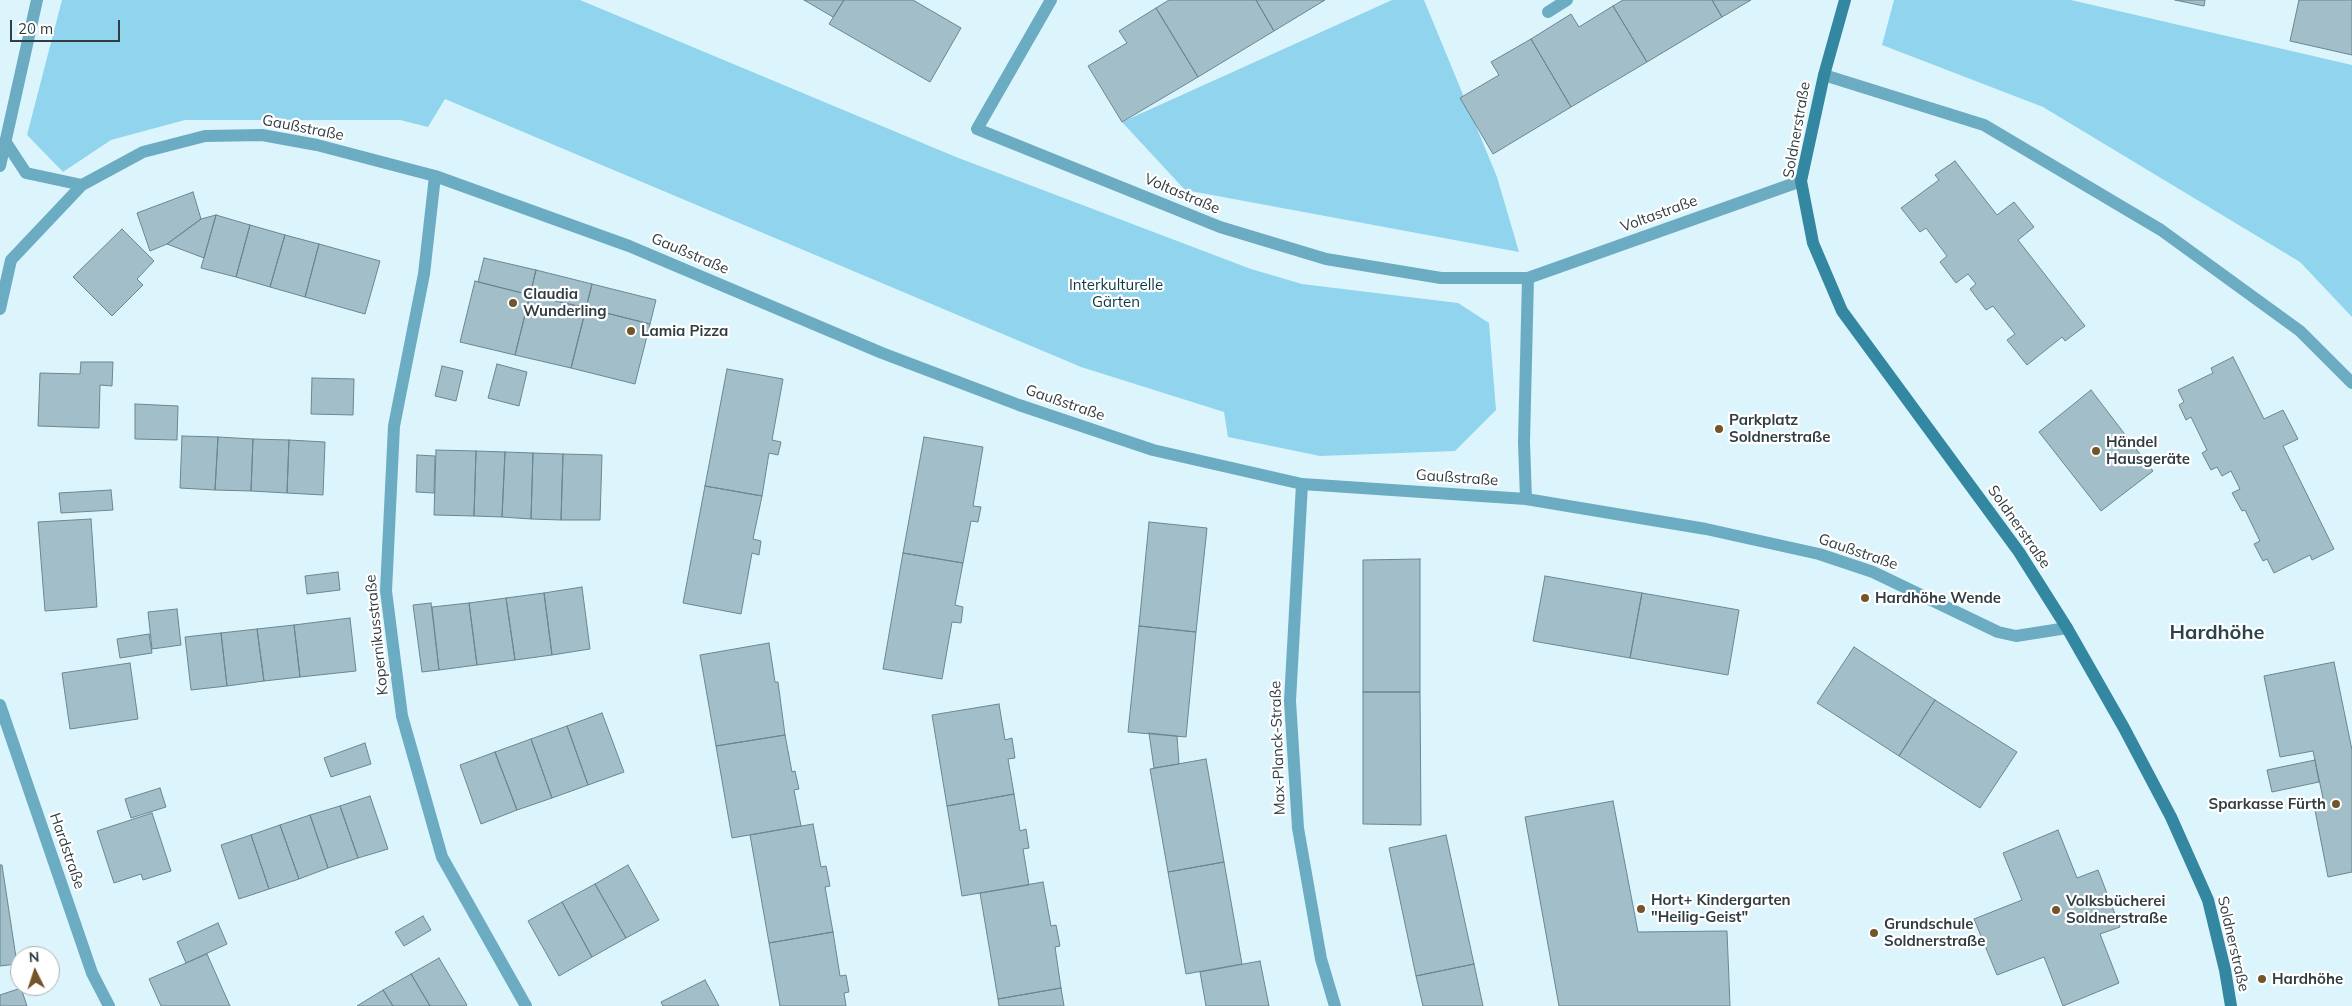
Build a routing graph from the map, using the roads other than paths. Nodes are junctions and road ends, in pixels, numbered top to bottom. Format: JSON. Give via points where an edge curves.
{"nodes":[{"id":1,"x":37,"y":0,"type":"edge"},
{"id":2,"x":1051,"y":0,"type":"edge"},
{"id":3,"x":1567,"y":0,"type":"edge"},
{"id":4,"x":1845,"y":0,"type":"edge"},
{"id":5,"x":1548,"y":12,"type":"dead end"},
{"id":6,"x":1824,"y":75,"type":"junction"},
{"id":7,"x":5,"y":141,"type":"junction"},
{"id":8,"x":0,"y":166,"type":"edge"},
{"id":9,"x":435,"y":176,"type":"junction"},
{"id":10,"x":1802,"y":181,"type":"junction"},
{"id":11,"x":82,"y":185,"type":"junction"},
{"id":12,"x":1528,"y":278,"type":"junction"},
{"id":13,"x":0,"y":309,"type":"edge"},
{"id":14,"x":2352,"y":383,"type":"edge"},
{"id":15,"x":1302,"y":484,"type":"junction"},
{"id":16,"x":1526,"y":499,"type":"junction"},
{"id":17,"x":2067,"y":628,"type":"junction"},
{"id":18,"x":0,"y":705,"type":"edge"},
{"id":19,"x":108,"y":1006,"type":"edge"},
{"id":20,"x":526,"y":1006,"type":"edge"},
{"id":21,"x":1335,"y":1006,"type":"edge"},
{"id":22,"x":2231,"y":1006,"type":"edge"}],
"edges":[{"from":1,"to":7,"type":"street"},
{"from":2,"to":12,"type":"street","name":"Voltastraße","via":[[977,129],[1220,227],[1326,259],[1441,278]]},
{"from":3,"to":5,"type":"street"},
{"from":4,"to":6,"type":"street","name":"Soldnerstraße"},
{"from":6,"to":10,"type":"street","name":"Soldnerstraße"},
{"from":6,"to":14,"type":"street","name":"Soldnerstraße","via":[[1984,125],[2161,230],[2300,331]]},
{"from":7,"to":8,"type":"street"},
{"from":7,"to":11,"type":"street","via":[[26,173]]},
{"from":9,"to":11,"type":"street","name":"Gaußstraße","via":[[317,145],[262,135],[205,136],[143,152]]},
{"from":9,"to":15,"type":"street","name":"Gaußstraße","via":[[630,246],[882,353],[1019,405],[1153,450]]},
{"from":9,"to":20,"type":"street","name":"Kopernikusstraße","via":[[424,274],[394,426],[386,591],[402,716],[442,858]]},
{"from":10,"to":12,"type":"street","name":"Voltastraße"},
{"from":10,"to":17,"type":"street","name":"Soldnerstraße","via":[[1813,243],[1842,311],[2000,526]]},
{"from":11,"to":13,"type":"street","via":[[11,260]]},
{"from":12,"to":16,"type":"street","via":[[1524,442]]},
{"from":15,"to":16,"type":"street","name":"Gaußstraße"},
{"from":15,"to":21,"type":"street","name":"Max-Planck-Straße","via":[[1290,701],[1298,828],[1321,959]]},
{"from":16,"to":17,"type":"street","name":"Gaußstraße","via":[[1706,529],[1819,554],[1873,572],[1998,632],[2016,636]]},
{"from":17,"to":22,"type":"street","name":"Soldnerstraße","via":[[2172,817],[2204,891]]},
{"from":18,"to":19,"type":"street","name":"Hardstraße","via":[[92,973]]}]}
